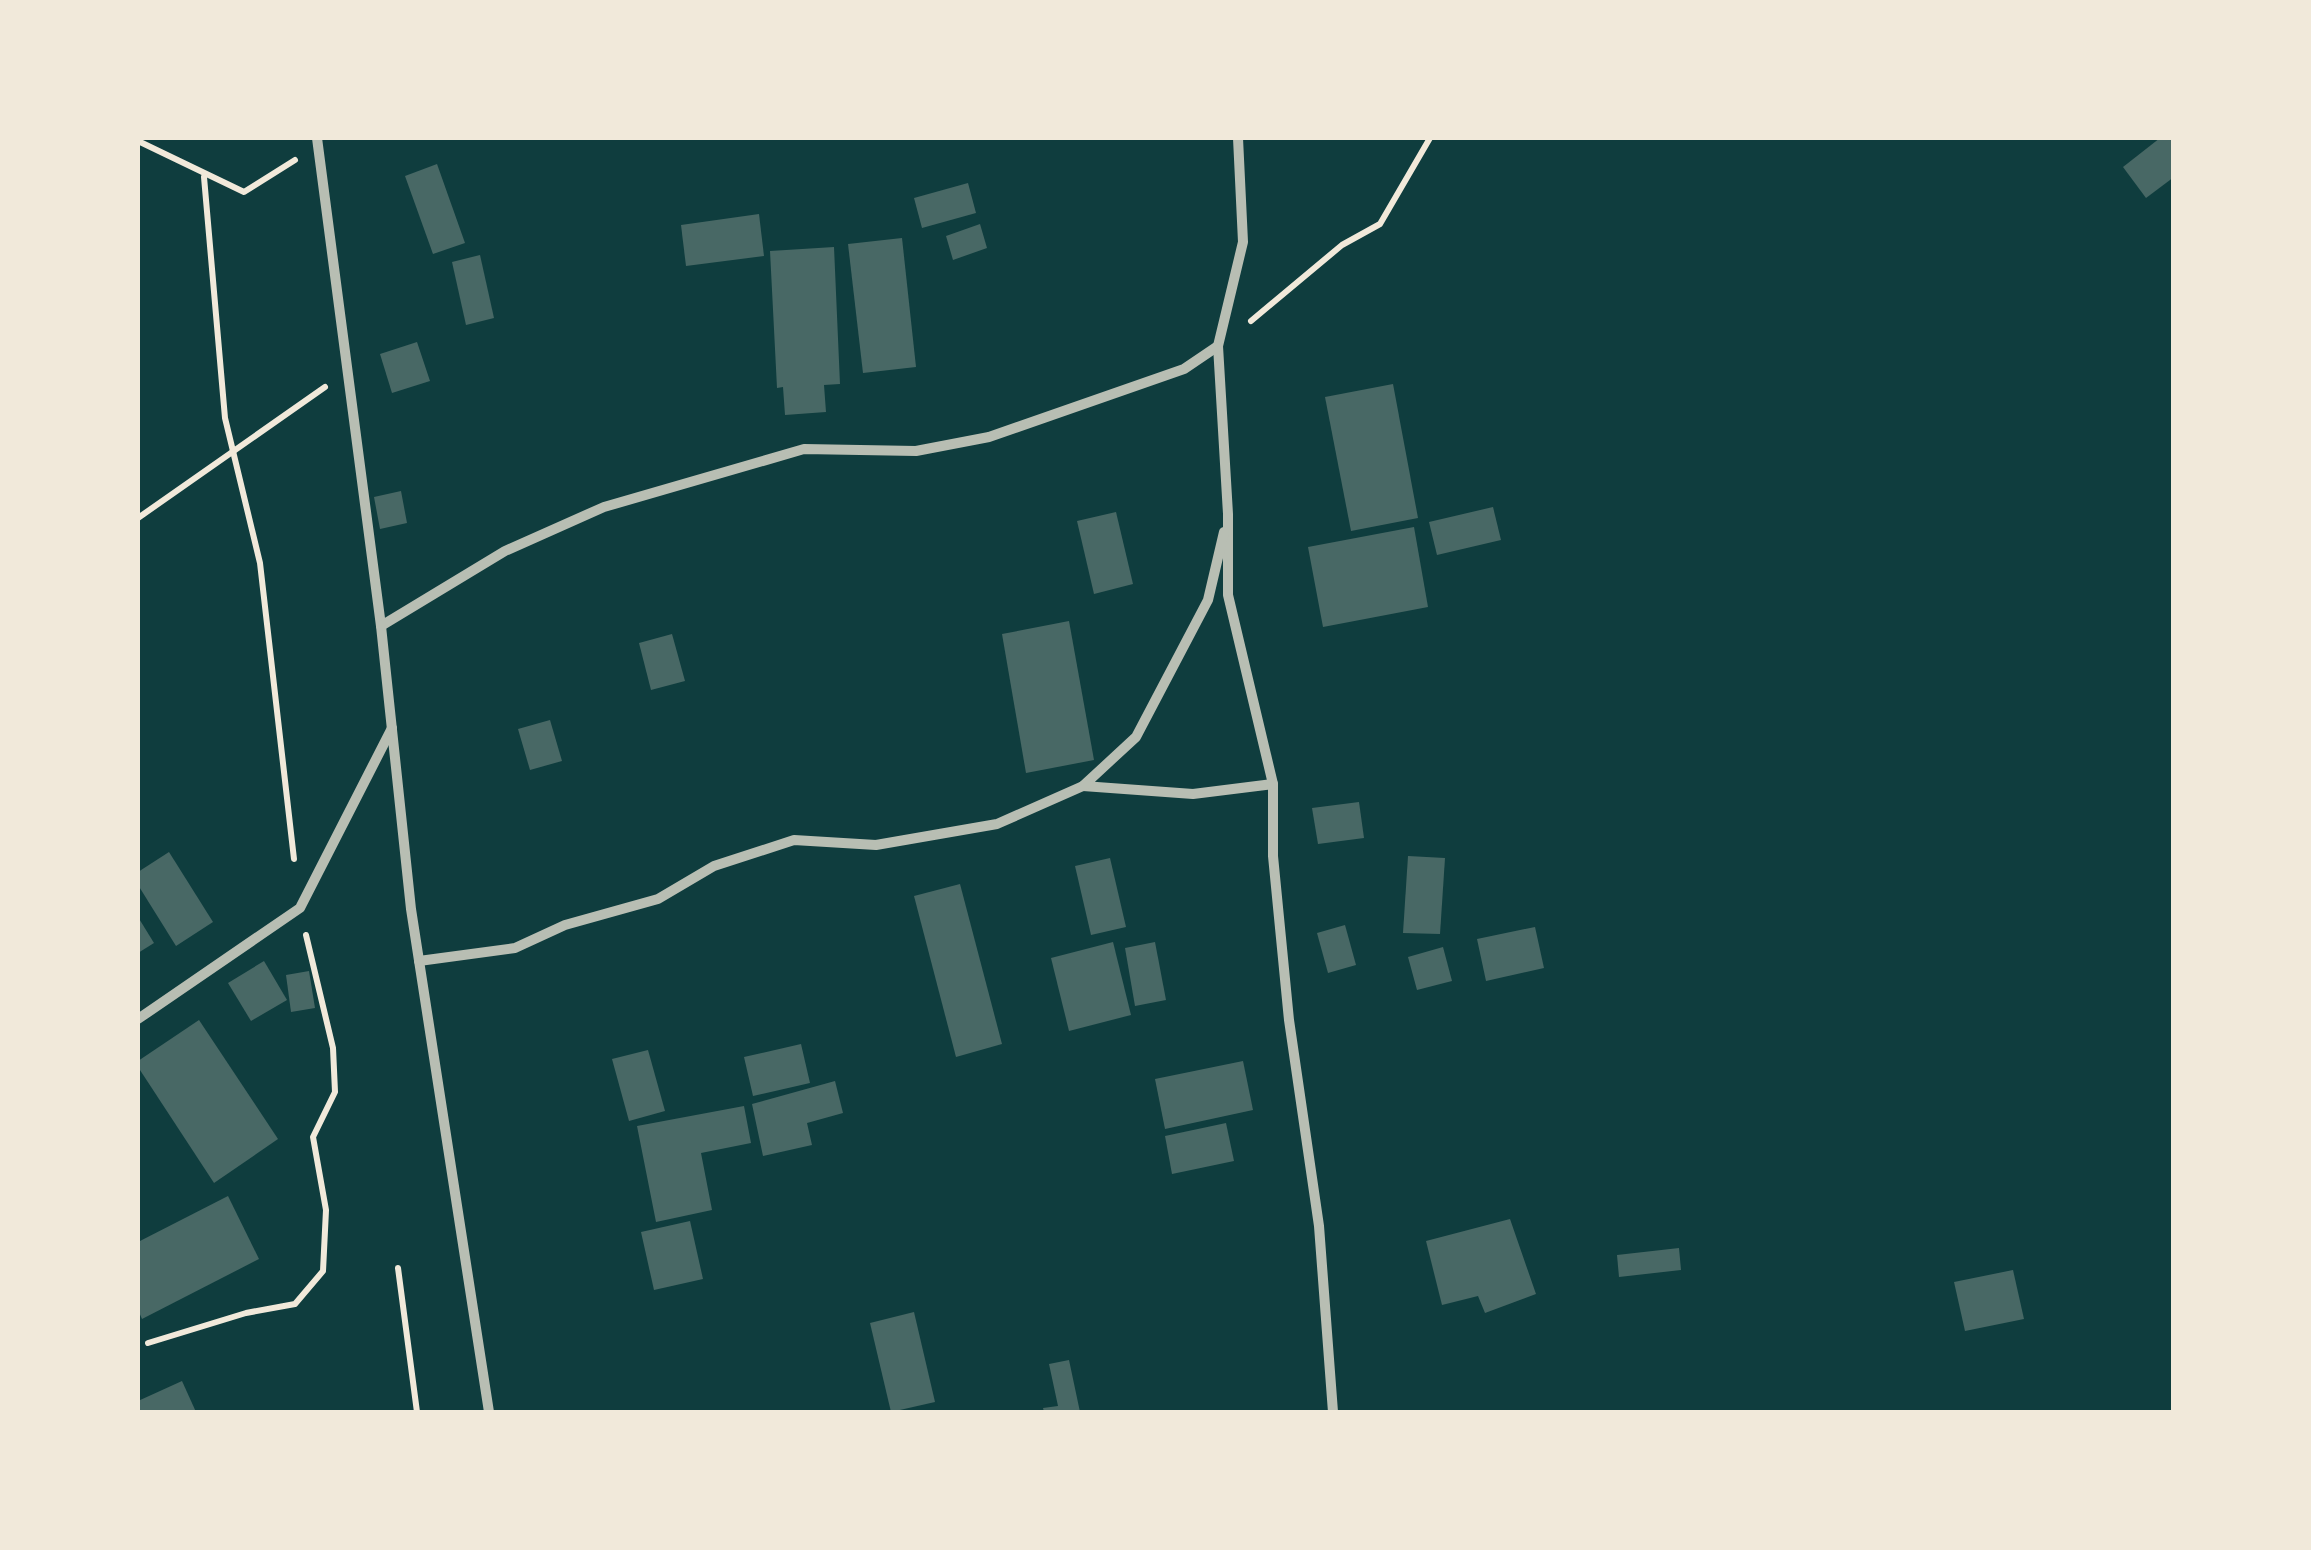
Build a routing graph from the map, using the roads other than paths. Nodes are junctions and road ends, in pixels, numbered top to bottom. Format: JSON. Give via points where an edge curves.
{"nodes":[{"id":1,"x":1238,"y":138,"type":"edge"},
{"id":2,"x":318,"y":142,"type":"edge"},
{"id":3,"x":1219,"y":342,"type":"junction"},
{"id":4,"x":1228,"y":514,"type":"junction"},
{"id":5,"x":382,"y":626,"type":"junction"},
{"id":6,"x":392,"y":728,"type":"junction"},
{"id":7,"x":1273,"y":784,"type":"junction"},
{"id":8,"x":1083,"y":786,"type":"junction"},
{"id":9,"x":419,"y":961,"type":"junction"},
{"id":10,"x":138,"y":1019,"type":"edge"},
{"id":11,"x":489,"y":1412,"type":"edge"},
{"id":12,"x":1334,"y":1412,"type":"edge"}],
"edges":[{"from":1,"to":3,"type":"street","via":[[1242,242]]},
{"from":2,"to":5,"type":"street"},
{"from":3,"to":4,"type":"street"},
{"from":3,"to":5,"type":"street","via":[[1184,368],[988,437],[916,451],[804,449],[604,507],[504,551]]},
{"from":4,"to":7,"type":"street","via":[[1228,594]]},
{"from":4,"to":8,"type":"street","via":[[1208,600],[1183,650],[1136,737]]},
{"from":5,"to":6,"type":"street"},
{"from":6,"to":9,"type":"street"},
{"from":6,"to":10,"type":"street","via":[[300,908]]},
{"from":7,"to":8,"type":"street","via":[[1193,794]]},
{"from":7,"to":12,"type":"street","via":[[1274,874]]},
{"from":8,"to":9,"type":"street","via":[[997,824],[876,845],[794,840],[714,866],[658,899],[564,925],[515,948]]},
{"from":9,"to":11,"type":"street"}]}
